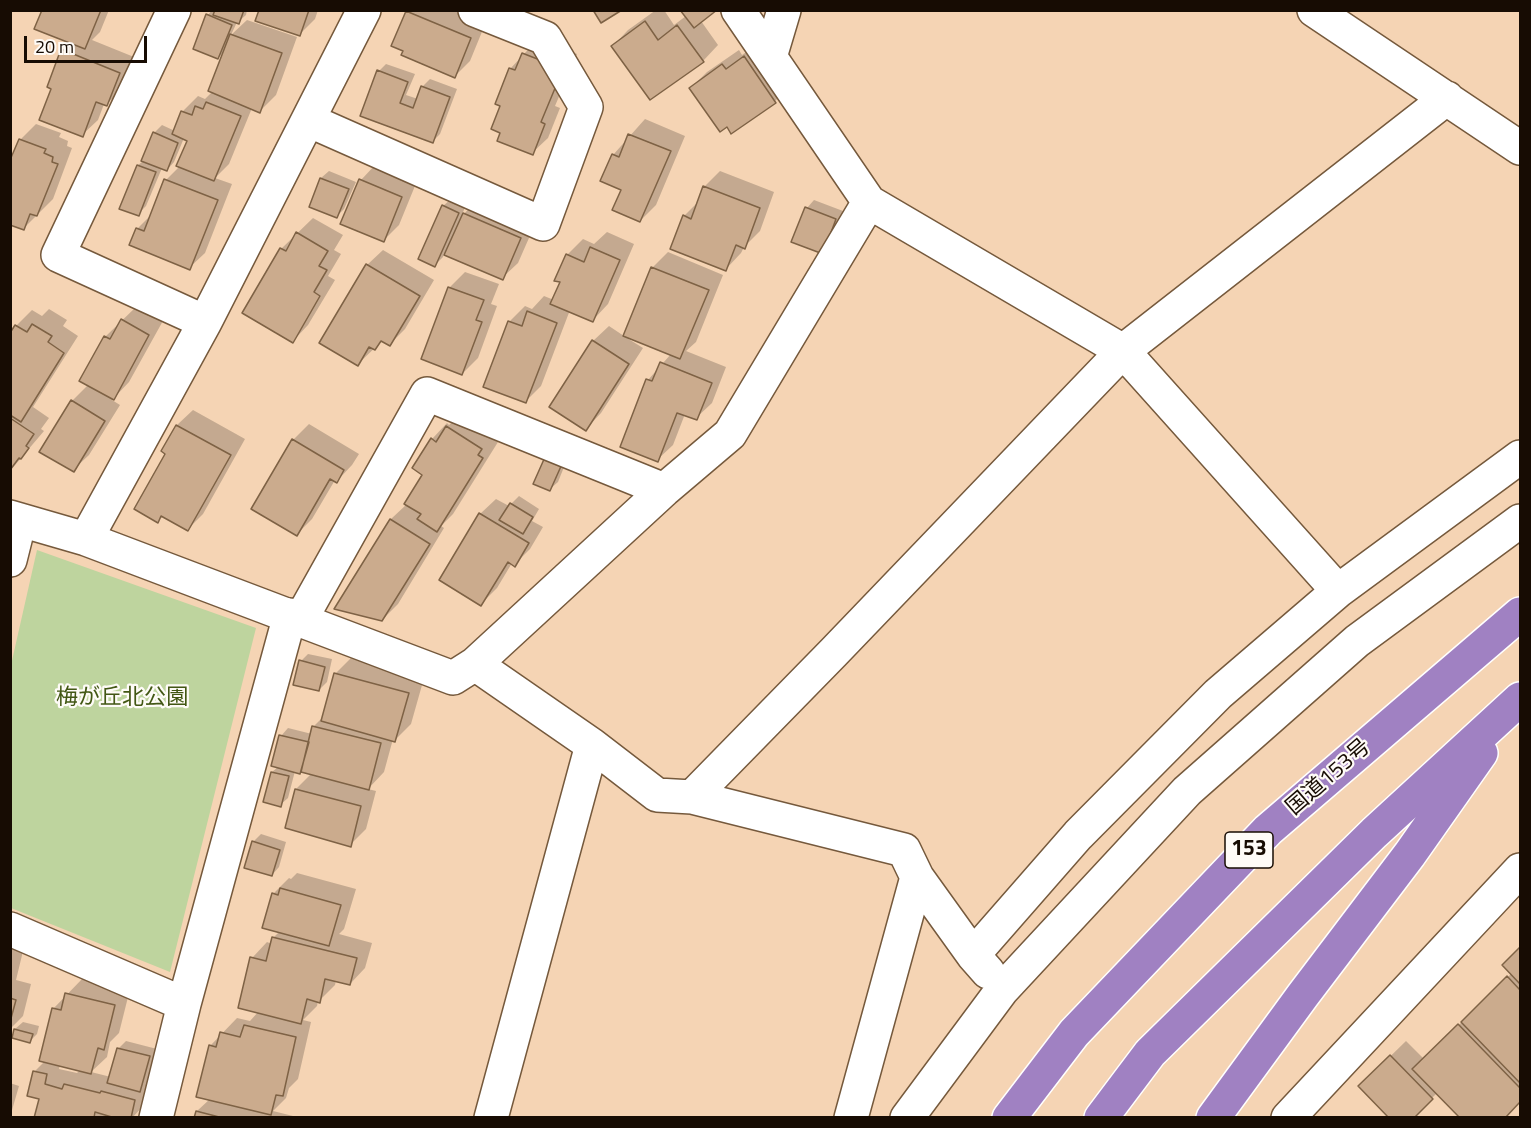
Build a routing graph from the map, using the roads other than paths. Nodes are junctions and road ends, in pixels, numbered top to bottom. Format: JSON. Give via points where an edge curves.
{"nodes":[{"id":1,"x":174,"y":10,"type":"edge"},
{"id":2,"x":364,"y":10,"type":"edge"},
{"id":3,"x":475,"y":10,"type":"edge"},
{"id":4,"x":738,"y":10,"type":"edge"},
{"id":5,"x":784,"y":10,"type":"edge"},
{"id":6,"x":1314,"y":10,"type":"edge"},
{"id":7,"x":770,"y":57,"type":"junction"},
{"id":8,"x":1447,"y":98,"type":"junction"},
{"id":9,"x":308,"y":120,"type":"junction"},
{"id":10,"x":1521,"y":148,"type":"edge"},
{"id":11,"x":869,"y":202,"type":"junction"},
{"id":12,"x":205,"y":322,"type":"junction"},
{"id":13,"x":1123,"y":351,"type":"junction"},
{"id":14,"x":1521,"y":457,"type":"edge"},
{"id":15,"x":664,"y":490,"type":"junction"},
{"id":16,"x":15,"y":518,"type":"edge"},
{"id":17,"x":1521,"y":520,"type":"edge"},
{"id":18,"x":86,"y":539,"type":"junction"},
{"id":19,"x":10,"y":560,"type":"edge"},
{"id":20,"x":1338,"y":591,"type":"junction"},
{"id":21,"x":1521,"y":614,"type":"edge"},
{"id":22,"x":295,"y":617,"type":"junction"},
{"id":23,"x":475,"y":664,"type":"junction"},
{"id":24,"x":1519,"y":699,"type":"edge"},
{"id":25,"x":592,"y":745,"type":"junction"},
{"id":26,"x":692,"y":796,"type":"junction"},
{"id":27,"x":1521,"y":870,"type":"edge"},
{"id":28,"x":917,"y":877,"type":"junction"},
{"id":29,"x":10,"y":929,"type":"edge"},
{"id":30,"x":973,"y":955,"type":"junction"},
{"id":31,"x":1002,"y":990,"type":"junction"},
{"id":32,"x":184,"y":1004,"type":"junction"},
{"id":33,"x":156,"y":1118,"type":"edge"},
{"id":34,"x":491,"y":1118,"type":"edge"},
{"id":35,"x":851,"y":1118,"type":"edge"},
{"id":36,"x":907,"y":1118,"type":"edge"},
{"id":37,"x":1009,"y":1118,"type":"edge"},
{"id":38,"x":1101,"y":1118,"type":"edge"},
{"id":39,"x":1213,"y":1118,"type":"edge"},
{"id":40,"x":1287,"y":1118,"type":"edge"}],
"edges":[{"from":1,"to":12,"type":"street","via":[[58,255]]},
{"from":2,"to":9,"type":"street"},
{"from":3,"to":9,"type":"street","via":[[545,38],[586,106],[543,224]]},
{"from":4,"to":7,"type":"street"},
{"from":5,"to":7,"type":"street"},
{"from":6,"to":8,"type":"street"},
{"from":7,"to":11,"type":"street"},
{"from":8,"to":10,"type":"street"},
{"from":8,"to":13,"type":"street"},
{"from":9,"to":12,"type":"street"},
{"from":11,"to":13,"type":"street"},
{"from":11,"to":15,"type":"street","via":[[730,434]]},
{"from":12,"to":18,"type":"street"},
{"from":13,"to":20,"type":"street"},
{"from":13,"to":26,"type":"street"},
{"from":14,"to":20,"type":"street"},
{"from":15,"to":22,"type":"street","via":[[427,394]]},
{"from":15,"to":23,"type":"street"},
{"from":16,"to":18,"type":"street"},
{"from":16,"to":19,"type":"street"},
{"from":17,"to":31,"type":"street","via":[[1357,641],[1187,791]]},
{"from":18,"to":22,"type":"street"},
{"from":20,"to":30,"type":"street","via":[[1218,694],[1078,835]]},
{"from":21,"to":37,"type":"highway","name":"国道153号","number":"153","via":[[1268,830],[1074,1033]]},
{"from":22,"to":23,"type":"street","via":[[453,678]]},
{"from":22,"to":32,"type":"street"},
{"from":23,"to":25,"type":"street"},
{"from":24,"to":38,"type":"highway","via":[[1374,833],[1150,1053]]},
{"from":24,"to":39,"type":"highway","via":[[1410,854]]},
{"from":25,"to":26,"type":"street","via":[[657,795]]},
{"from":25,"to":34,"type":"street"},
{"from":26,"to":28,"type":"street","via":[[904,850]]},
{"from":27,"to":40,"type":"street"},
{"from":28,"to":30,"type":"street"},
{"from":28,"to":35,"type":"street"},
{"from":29,"to":32,"type":"street"},
{"from":30,"to":31,"type":"street"},
{"from":31,"to":36,"type":"street"},
{"from":32,"to":33,"type":"street"}]}
